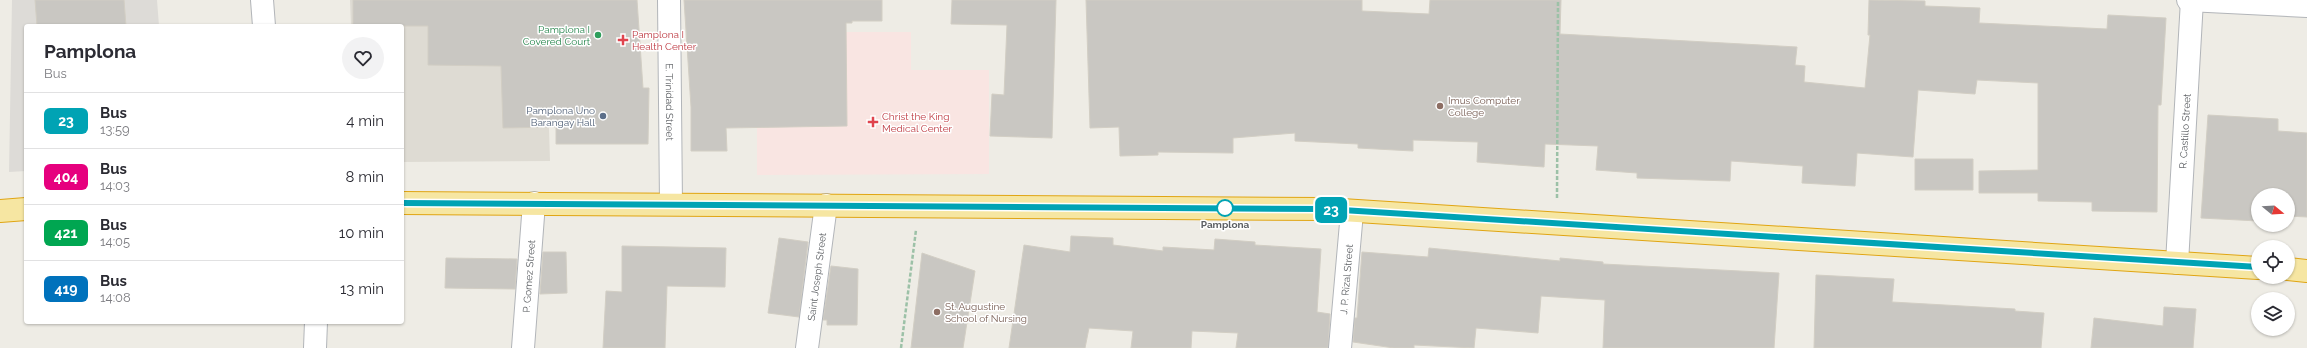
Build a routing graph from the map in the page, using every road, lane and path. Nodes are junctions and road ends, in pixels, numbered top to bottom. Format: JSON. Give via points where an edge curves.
{"nodes":[{"id":1,"x":262,"y":0,"type":"edge"},
{"id":2,"x":670,"y":0,"type":"edge"},
{"id":3,"x":1558,"y":0,"type":"edge"},
{"id":4,"x":2188,"y":0,"type":"edge"},
{"id":5,"x":2192,"y":0,"type":"edge"},
{"id":6,"x":2307,"y":6,"type":"edge"},
{"id":7,"x":264,"y":24,"type":"edge"},
{"id":8,"x":404,"y":203,"type":"edge"},
{"id":9,"x":534,"y":204,"type":"junction"},
{"id":10,"x":671,"y":204,"type":"junction"},
{"id":11,"x":826,"y":205,"type":"junction"},
{"id":12,"x":919,"y":206,"type":"junction"},
{"id":13,"x":24,"y":209,"type":"edge"},
{"id":14,"x":0,"y":211,"type":"edge"},
{"id":15,"x":1352,"y":212,"type":"junction"},
{"id":16,"x":1557,"y":223,"type":"junction"},
{"id":17,"x":2176,"y":262,"type":"junction"},
{"id":18,"x":2251,"y":267,"type":"edge"},
{"id":19,"x":2295,"y":269,"type":"edge"},
{"id":20,"x":2307,"y":270,"type":"edge"},
{"id":21,"x":316,"y":324,"type":"edge"},
{"id":22,"x":315,"y":348,"type":"edge"},
{"id":23,"x":523,"y":348,"type":"edge"},
{"id":24,"x":807,"y":348,"type":"edge"},
{"id":25,"x":901,"y":348,"type":"edge"},
{"id":26,"x":1340,"y":348,"type":"edge"}],
"edges":[{"from":1,"to":7,"type":"street"},
{"from":2,"to":10,"type":"street","name":"E. Trinidad Street"},
{"from":3,"to":16,"type":"path"},
{"from":4,"to":5,"type":"street"},
{"from":5,"to":6,"type":"street"},
{"from":5,"to":17,"type":"street","name":"R. Castillo Street"},
{"from":8,"to":9,"type":"highway"},
{"from":9,"to":10,"type":"highway"},
{"from":9,"to":23,"type":"street","name":"P. Gomez Street"},
{"from":10,"to":11,"type":"highway"},
{"from":11,"to":12,"type":"highway"},
{"from":11,"to":24,"type":"street","name":"Saint Joseph Street"},
{"from":12,"to":15,"type":"highway","via":[[1326,209]]},
{"from":12,"to":25,"type":"path"},
{"from":13,"to":14,"type":"highway"},
{"from":15,"to":16,"type":"highway"},
{"from":15,"to":26,"type":"street","name":"J. P. Rizal Street"},
{"from":16,"to":17,"type":"highway"},
{"from":17,"to":18,"type":"highway"},
{"from":19,"to":20,"type":"highway"},
{"from":21,"to":22,"type":"street"}]}
